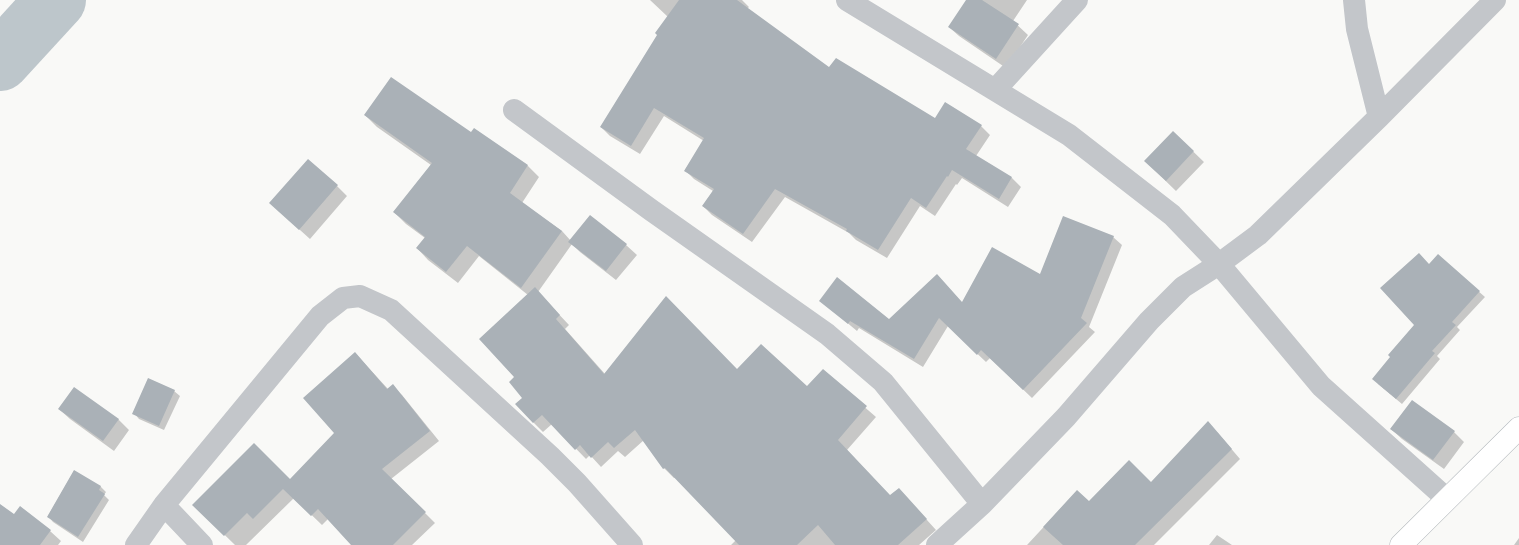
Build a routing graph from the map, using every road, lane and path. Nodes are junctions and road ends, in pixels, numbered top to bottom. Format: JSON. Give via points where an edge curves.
{"nodes":[{"id":1,"x":847,"y":0,"type":"edge"},
{"id":2,"x":1077,"y":0,"type":"edge"},
{"id":3,"x":1354,"y":0,"type":"edge"},
{"id":4,"x":1495,"y":0,"type":"edge"},
{"id":5,"x":995,"y":90,"type":"junction"},
{"id":6,"x":514,"y":110,"type":"dead end"},
{"id":7,"x":1379,"y":117,"type":"junction"},
{"id":8,"x":1220,"y":264,"type":"junction"},
{"id":9,"x":1519,"y":428,"type":"edge"},
{"id":10,"x":1447,"y":500,"type":"junction"},
{"id":11,"x":982,"y":504,"type":"junction"},
{"id":12,"x":164,"y":505,"type":"junction"},
{"id":13,"x":136,"y":545,"type":"edge"},
{"id":14,"x":202,"y":545,"type":"edge"},
{"id":15,"x":632,"y":545,"type":"edge"},
{"id":16,"x":937,"y":545,"type":"edge"},
{"id":17,"x":1401,"y":545,"type":"edge"}],
"edges":[{"from":1,"to":5,"type":"street"},
{"from":2,"to":5,"type":"street"},
{"from":3,"to":7,"type":"street","via":[[1357,29]]},
{"from":4,"to":7,"type":"street"},
{"from":5,"to":8,"type":"street","via":[[1069,135],[1172,215]]},
{"from":6,"to":11,"type":"street","via":[[827,334],[883,382]]},
{"from":7,"to":8,"type":"street","via":[[1258,235]]},
{"from":8,"to":10,"type":"street","via":[[1321,386]]},
{"from":8,"to":11,"type":"street","via":[[1183,287],[1149,321],[1066,417]]},
{"from":9,"to":10,"type":"street"},
{"from":10,"to":17,"type":"street"},
{"from":11,"to":16,"type":"street"},
{"from":12,"to":13,"type":"street"},
{"from":12,"to":14,"type":"street"},
{"from":12,"to":15,"type":"street","via":[[320,316],[343,298],[360,296],[391,310],[550,456]]}]}
